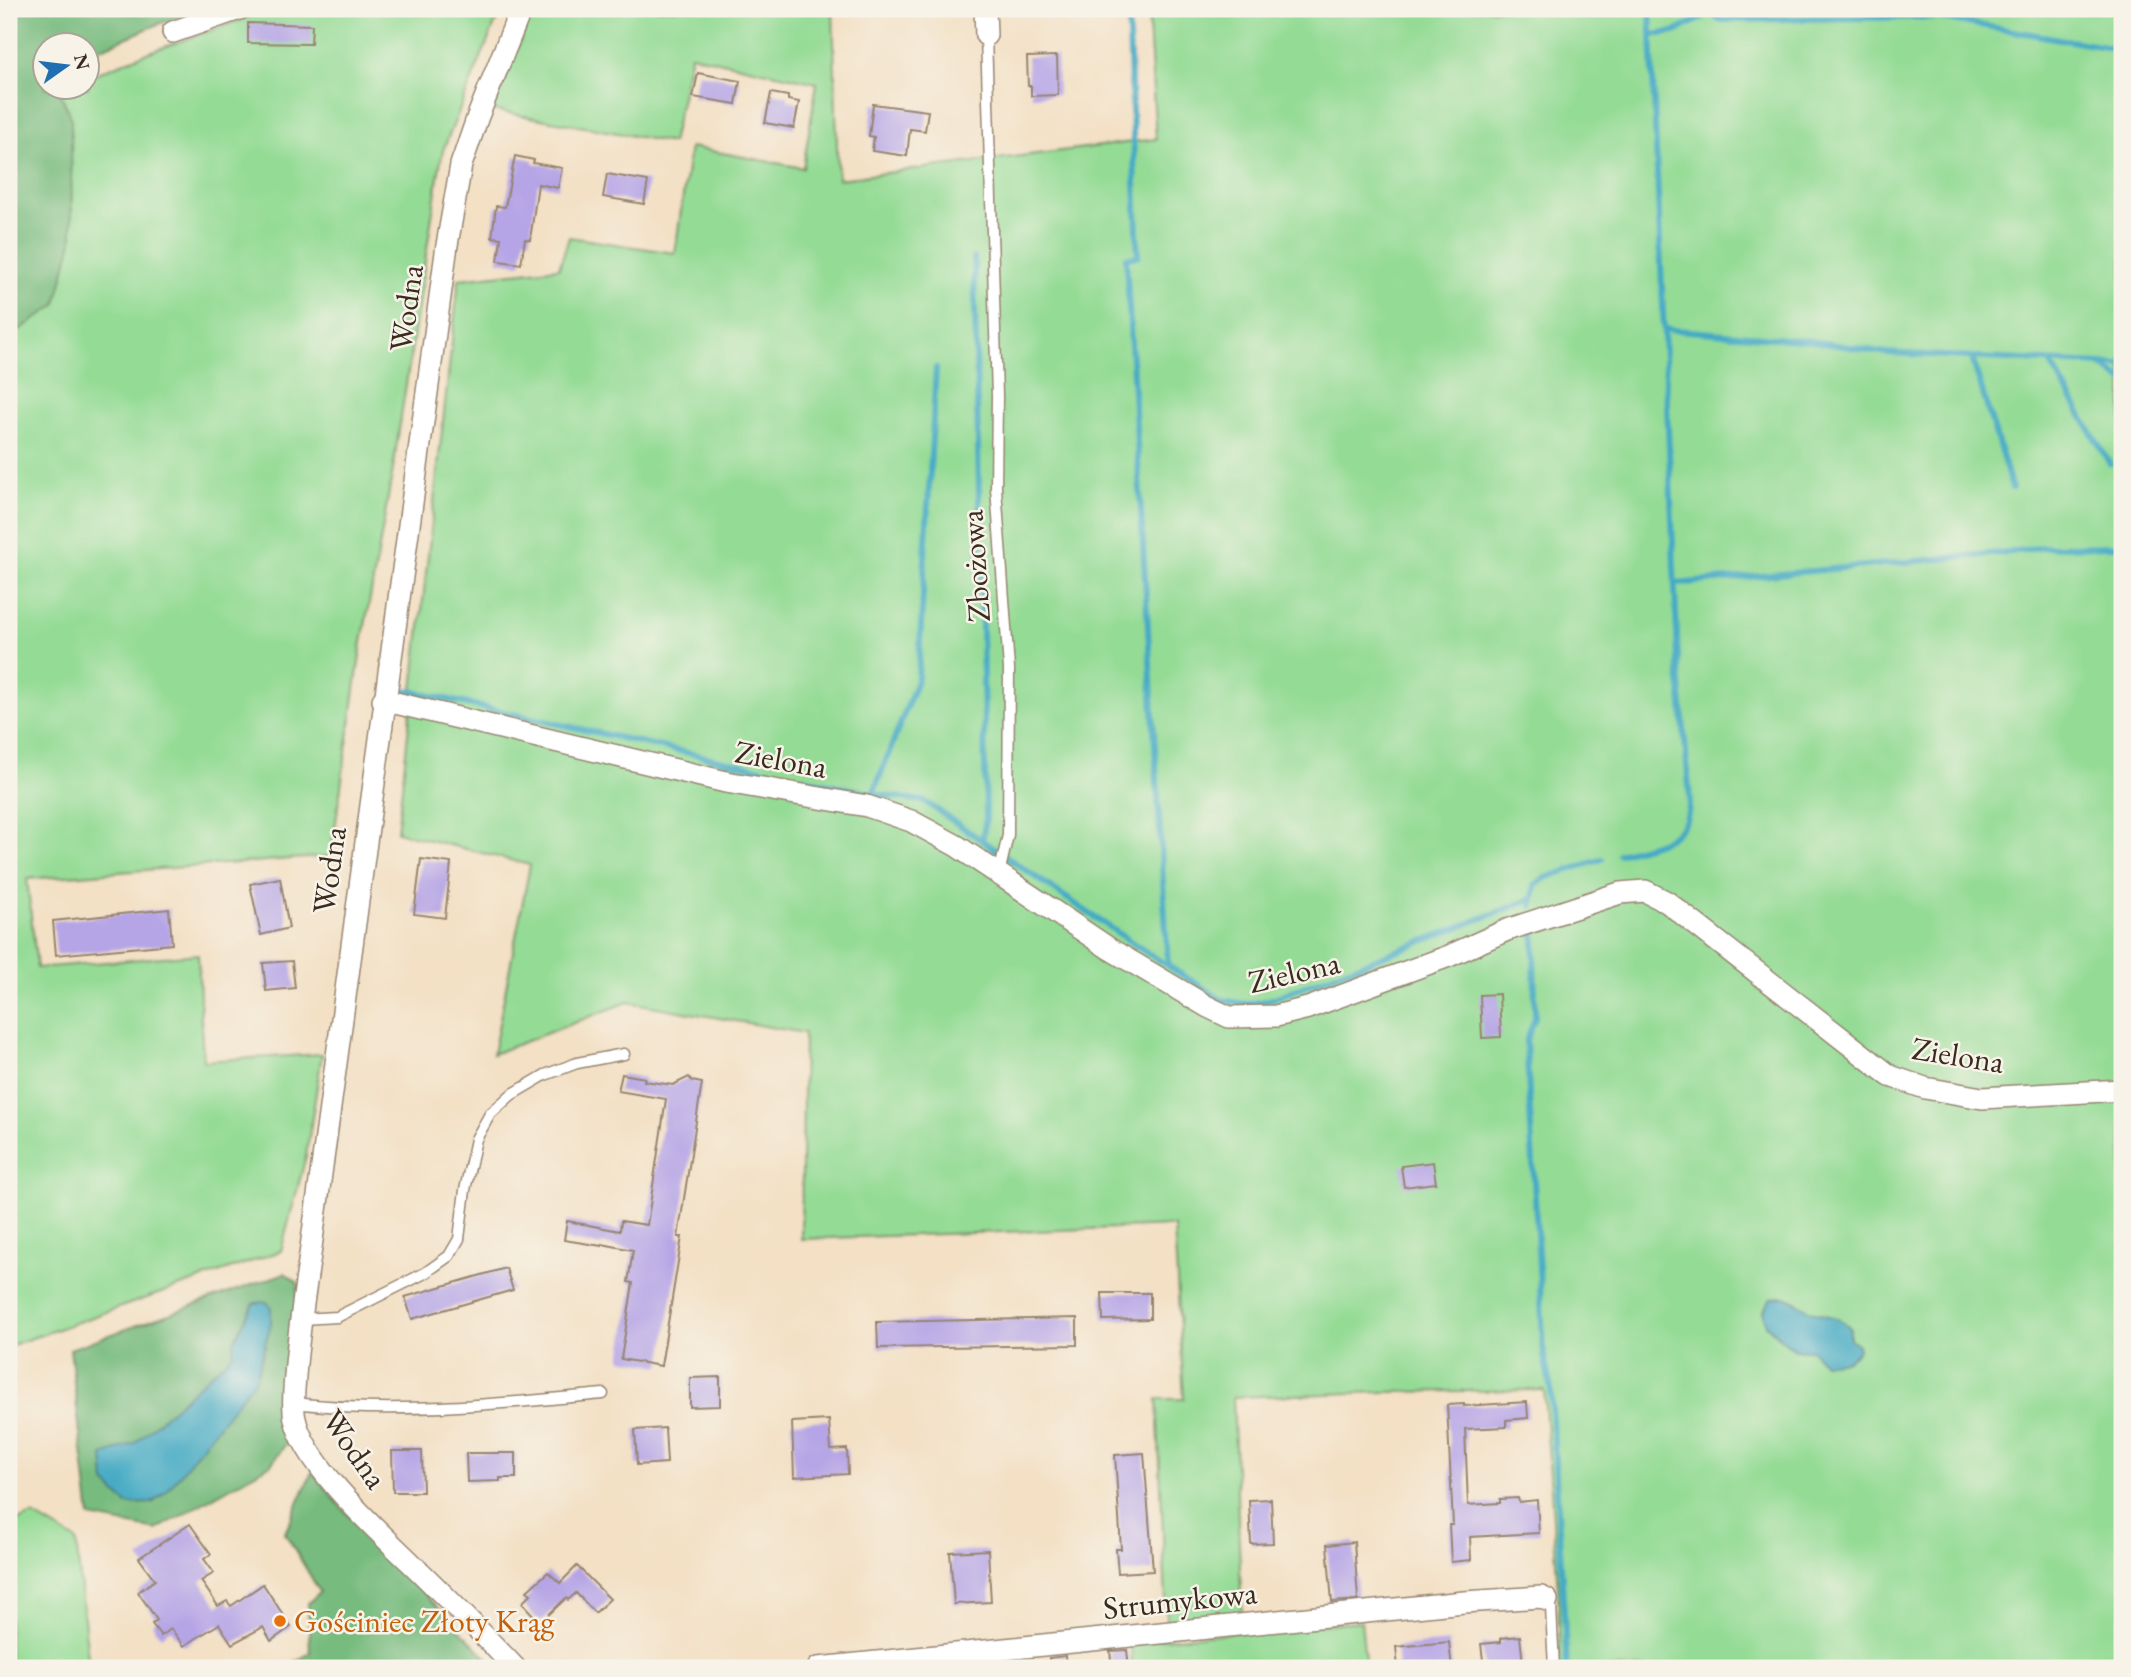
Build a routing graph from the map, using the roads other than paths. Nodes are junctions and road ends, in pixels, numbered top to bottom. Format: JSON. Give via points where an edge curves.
{"nodes":[{"id":1,"x":239,"y":9,"type":"edge"},
{"id":2,"x":521,"y":9,"type":"edge"},
{"id":3,"x":985,"y":9,"type":"edge"},
{"id":4,"x":173,"y":32,"type":"dead end"},
{"id":5,"x":986,"y":35,"type":"joint"},
{"id":6,"x":383,"y":701,"type":"junction"},
{"id":7,"x":999,"y":874,"type":"junction"},
{"id":8,"x":624,"y":1054,"type":"dead end"},
{"id":9,"x":2122,"y":1090,"type":"edge"},
{"id":10,"x":301,"y":1319,"type":"junction"},
{"id":11,"x":603,"y":1395,"type":"dead end"},
{"id":12,"x":294,"y":1403,"type":"junction"},
{"id":13,"x":1547,"y":1600,"type":"joint"},
{"id":14,"x":515,"y":1668,"type":"edge"},
{"id":15,"x":818,"y":1668,"type":"edge"},
{"id":16,"x":1554,"y":1668,"type":"edge"}],
"edges":[{"from":1,"to":4,"type":"street"},
{"from":2,"to":6,"type":"street","name":"Wodna","via":[[461,165]]},
{"from":3,"to":5,"type":"street"},
{"from":5,"to":7,"type":"lane","name":"Zbożowa","via":[[996,488],[1009,669],[1008,835]]},
{"from":6,"to":7,"type":"street","name":"Zielona","via":[[726,782],[867,806],[911,821]]},
{"from":6,"to":10,"type":"street","name":"Wodna"},
{"from":7,"to":9,"type":"street","name":"Zielona","via":[[1110,949],[1229,1017],[1276,1016],[1308,1008],[1507,930],[1620,893],[1645,891],[1667,902],[1890,1076],[1925,1088],[1982,1098]]},
{"from":8,"to":10,"type":"lane","via":[[545,1075],[490,1114],[476,1139],[459,1239],[450,1256],[338,1317]]},
{"from":10,"to":12,"type":"street","name":"Wodna"},
{"from":11,"to":12,"type":"lane","via":[[432,1409]]},
{"from":12,"to":14,"type":"street","name":"Wodna","via":[[300,1435],[350,1503]]},
{"from":13,"to":15,"type":"street","name":"Strumykowa","via":[[1464,1602]]},
{"from":13,"to":16,"type":"lane"}]}
